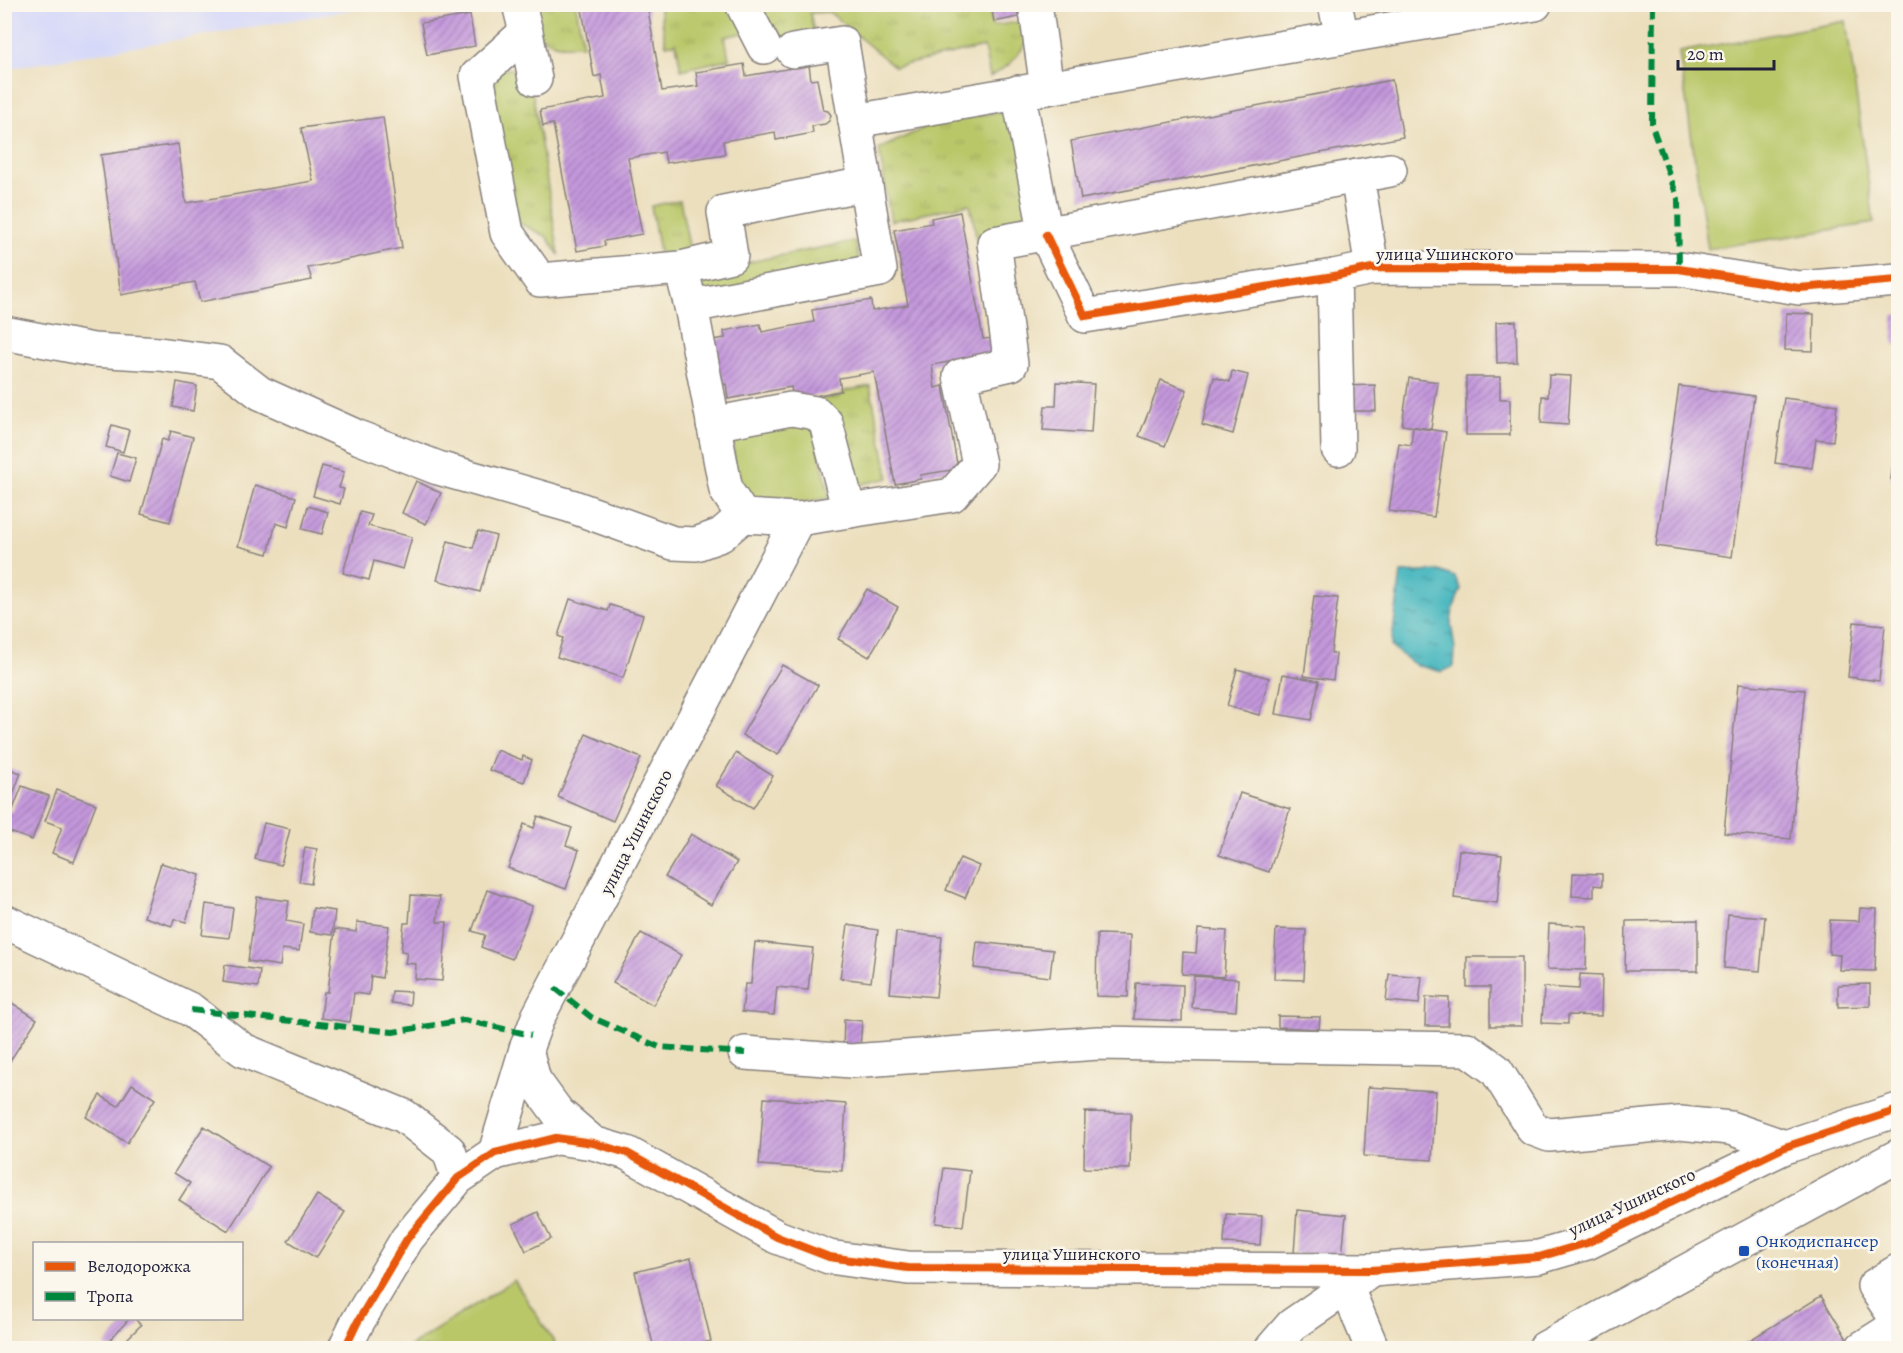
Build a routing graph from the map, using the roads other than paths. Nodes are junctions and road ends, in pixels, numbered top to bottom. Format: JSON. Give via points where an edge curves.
{"nodes":[{"id":1,"x":742,"y":4,"type":"edge"},
{"id":2,"x":1035,"y":4,"type":"edge"},
{"id":3,"x":1335,"y":4,"type":"edge"},
{"id":4,"x":1535,"y":4,"type":"edge"},
{"id":5,"x":523,"y":18,"type":"edge"},
{"id":6,"x":1342,"y":37,"type":"junction"},
{"id":7,"x":535,"y":79,"type":"dead end"},
{"id":8,"x":1033,"y":90,"type":"junction"},
{"id":9,"x":855,"y":121,"type":"junction"},
{"id":10,"x":1390,"y":170,"type":"dead end"},
{"id":11,"x":1357,"y":176,"type":"junction"},
{"id":12,"x":865,"y":184,"type":"junction"},
{"id":13,"x":1046,"y":235,"type":"junction"},
{"id":14,"x":681,"y":268,"type":"junction"},
{"id":15,"x":1372,"y":268,"type":"junction"},
{"id":16,"x":1334,"y":276,"type":"junction"},
{"id":17,"x":1899,"y":280,"type":"edge"},
{"id":18,"x":691,"y":306,"type":"junction"},
{"id":19,"x":4,"y":333,"type":"edge"},
{"id":20,"x":713,"y":424,"type":"junction"},
{"id":21,"x":1338,"y":449,"type":"dead end"},
{"id":22,"x":849,"y":511,"type":"junction"},
{"id":23,"x":743,"y":516,"type":"junction"},
{"id":24,"x":798,"y":519,"type":"junction"},
{"id":25,"x":4,"y":921,"type":"edge"},
{"id":26,"x":526,"y":1049,"type":"junction"},
{"id":27,"x":745,"y":1053,"type":"dead end"},
{"id":28,"x":1899,"y":1110,"type":"edge"},
{"id":29,"x":593,"y":1143,"type":"junction"},
{"id":30,"x":1785,"y":1147,"type":"junction"},
{"id":31,"x":495,"y":1153,"type":"junction"},
{"id":32,"x":1899,"y":1156,"type":"edge"},
{"id":33,"x":458,"y":1178,"type":"junction"},
{"id":34,"x":1899,"y":1271,"type":"edge"},
{"id":35,"x":1359,"y":1279,"type":"junction"},
{"id":36,"x":1899,"y":1323,"type":"edge"},
{"id":37,"x":345,"y":1348,"type":"edge"},
{"id":38,"x":1272,"y":1348,"type":"edge"},
{"id":39,"x":1372,"y":1348,"type":"edge"},
{"id":40,"x":1545,"y":1348,"type":"edge"},
{"id":41,"x":1862,"y":1348,"type":"edge"}],
"edges":[{"from":1,"to":9,"type":"street","via":[[778,49],[842,43]]},
{"from":2,"to":8,"type":"street"},
{"from":3,"to":6,"type":"street"},
{"from":4,"to":6,"type":"street"},
{"from":5,"to":7,"type":"street"},
{"from":5,"to":14,"type":"street","via":[[477,76],[507,233],[540,280]]},
{"from":6,"to":8,"type":"street"},
{"from":8,"to":9,"type":"street"},
{"from":8,"to":13,"type":"street"},
{"from":9,"to":12,"type":"street"},
{"from":10,"to":11,"type":"street"},
{"from":11,"to":13,"type":"street"},
{"from":11,"to":15,"type":"street"},
{"from":12,"to":14,"type":"street","via":[[724,212],[731,256]]},
{"from":12,"to":18,"type":"street","via":[[880,270]]},
{"from":13,"to":16,"type":"street","name":"улица Ушинского","via":[[1085,316]]},
{"from":13,"to":22,"type":"street","via":[[994,243],[1011,364],[960,376],[979,464],[952,495]]},
{"from":14,"to":18,"type":"street"},
{"from":15,"to":16,"type":"street","name":"улица Ушинского"},
{"from":15,"to":17,"type":"street","name":"улица Ушинского","via":[[1679,269],[1799,288]]},
{"from":16,"to":21,"type":"street"},
{"from":18,"to":20,"type":"street"},
{"from":19,"to":23,"type":"street","via":[[93,350],[220,362],[260,393],[360,438],[438,468],[571,506],[674,543],[696,544],[722,535]]},
{"from":20,"to":22,"type":"street","via":[[791,410],[816,413],[826,423]]},
{"from":20,"to":23,"type":"street","via":[[726,490]]},
{"from":22,"to":24,"type":"street"},
{"from":23,"to":24,"type":"street"},
{"from":24,"to":26,"type":"street","name":"улица Ушинского","via":[[538,1017]]},
{"from":25,"to":33,"type":"street","via":[[191,1010],[243,1050],[404,1116],[449,1151]]},
{"from":26,"to":29,"type":"street","via":[[534,1080],[558,1113]]},
{"from":26,"to":31,"type":"street","name":"улица Ушинского"},
{"from":27,"to":30,"type":"street","via":[[851,1061],[1098,1043],[1467,1049],[1496,1070],[1533,1129],[1549,1135],[1680,1123],[1730,1128]]},
{"from":28,"to":30,"type":"street","name":"улица Ушинского"},
{"from":29,"to":31,"type":"street","name":"улица Ушинского","via":[[556,1138]]},
{"from":29,"to":35,"type":"street","name":"улица Ушинского","via":[[627,1153],[777,1237],[829,1257],[908,1268]]},
{"from":30,"to":35,"type":"street","name":"улица Ушинского","via":[[1587,1243],[1539,1257]]},
{"from":31,"to":33,"type":"street","name":"улица Ушинского"},
{"from":32,"to":40,"type":"street"},
{"from":33,"to":37,"type":"street","name":"улица Ушинского","via":[[407,1239]]},
{"from":34,"to":36,"type":"street","via":[[1875,1286]]},
{"from":35,"to":38,"type":"street","via":[[1292,1324]]},
{"from":35,"to":39,"type":"street"},
{"from":36,"to":41,"type":"street"}]}
